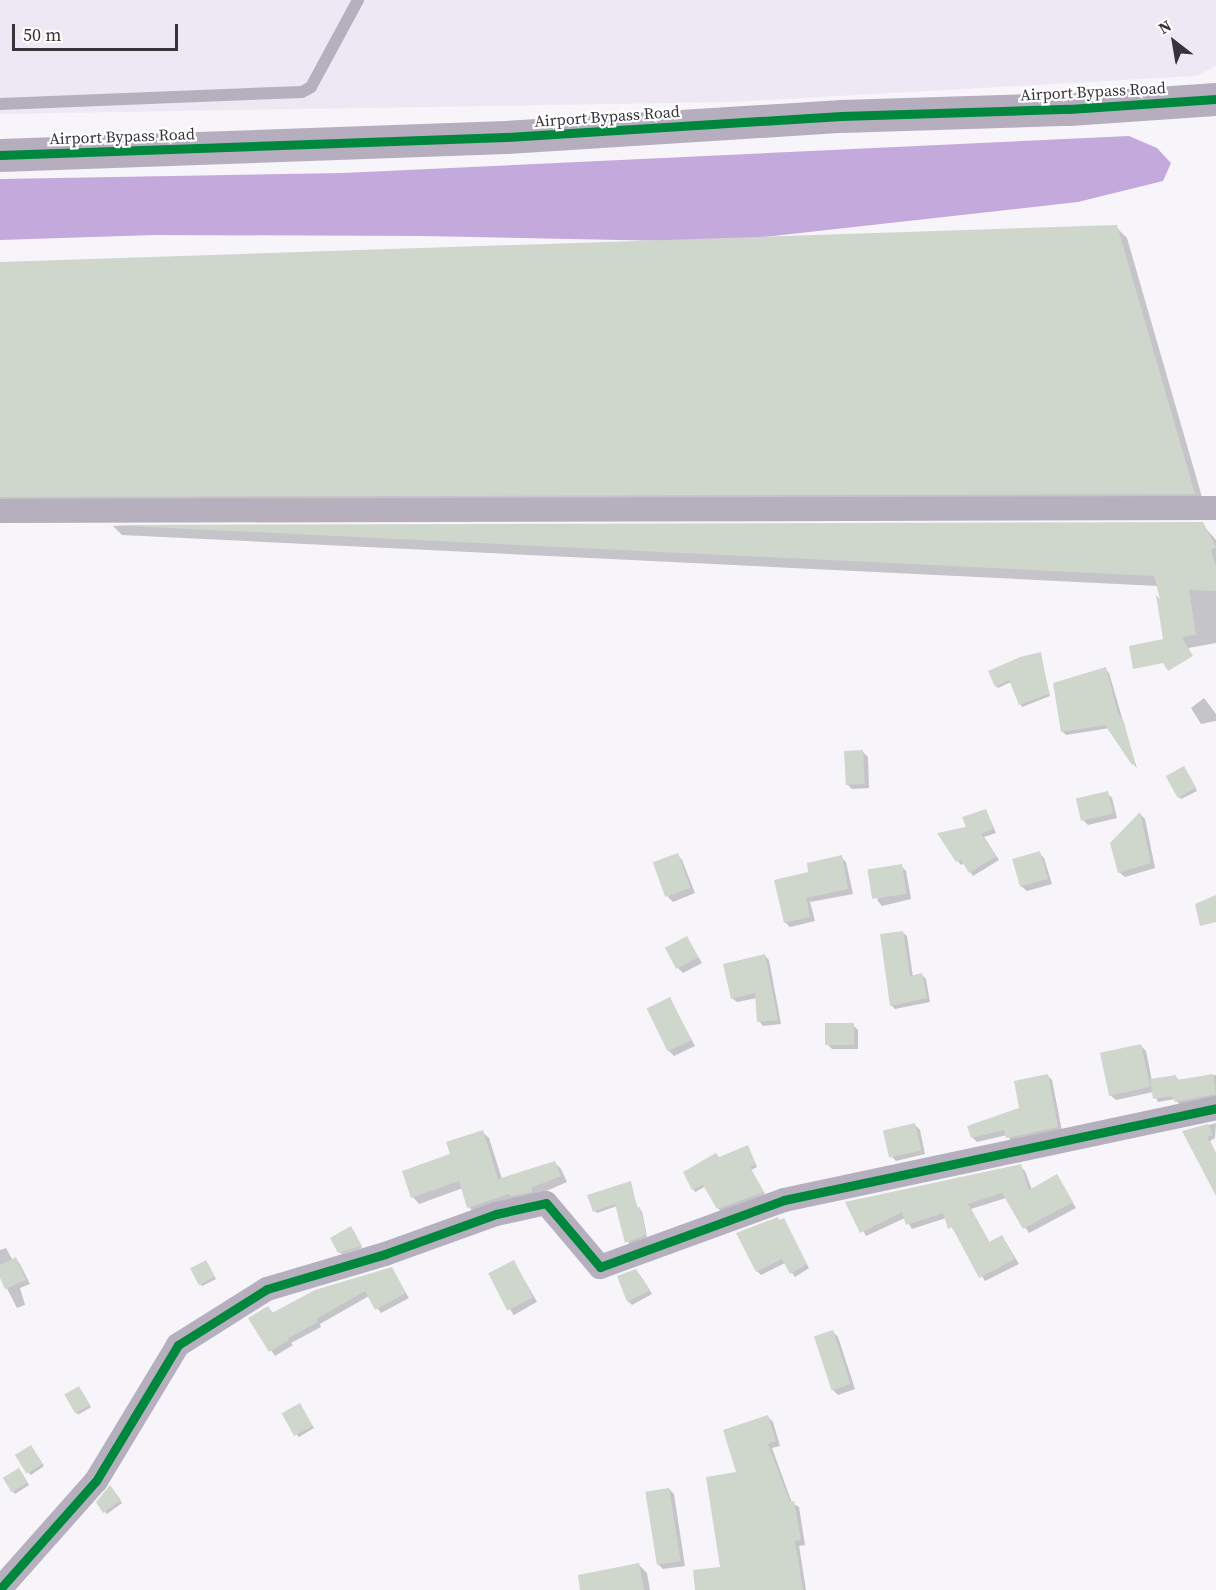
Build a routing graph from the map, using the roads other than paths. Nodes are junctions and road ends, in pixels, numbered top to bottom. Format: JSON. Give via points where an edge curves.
{"nodes":[{"id":1,"x":358,"y":0,"type":"edge"},
{"id":2,"x":1216,"y":87,"type":"edge"},
{"id":3,"x":1216,"y":99,"type":"edge"},
{"id":4,"x":1166,"y":102,"type":"junction"},
{"id":5,"x":0,"y":104,"type":"edge"},
{"id":6,"x":0,"y":155,"type":"edge"},
{"id":7,"x":1216,"y":508,"type":"edge"},
{"id":8,"x":0,"y":511,"type":"edge"},
{"id":9,"x":1216,"y":1108,"type":"edge"},
{"id":10,"x":0,"y":1589,"type":"edge"}],
"edges":[{"from":1,"to":5,"type":"lane","via":[[310,87],[302,92]]},
{"from":2,"to":4,"type":"street"},
{"from":3,"to":4,"type":"street","name":"Airport Bypass Road"},
{"from":4,"to":6,"type":"street","name":"Airport Bypass Road","via":[[841,116],[506,137]]},
{"from":7,"to":8,"type":"street"},
{"from":9,"to":10,"type":"street","via":[[784,1200],[600,1267],[546,1203],[496,1214],[385,1254],[267,1289],[177,1345],[96,1481]]}]}
